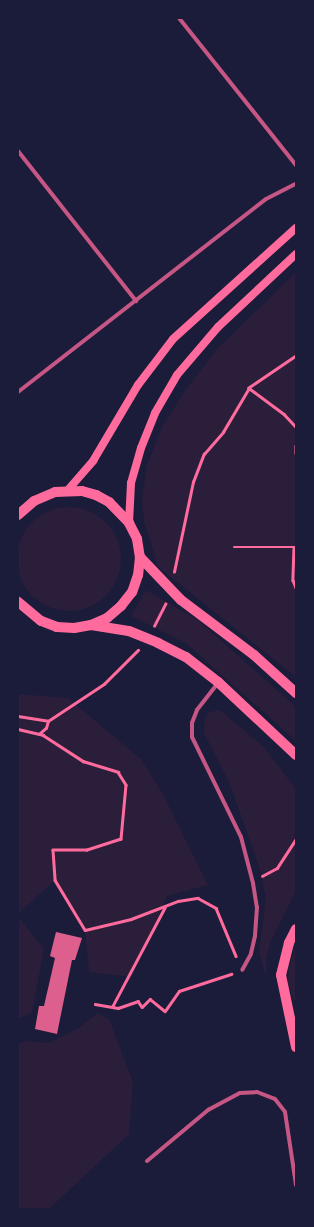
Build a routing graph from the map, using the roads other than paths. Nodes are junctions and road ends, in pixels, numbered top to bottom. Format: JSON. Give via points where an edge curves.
{"nodes":[{"id":1,"x":179,"y":18,"type":"edge"},
{"id":2,"x":18,"y":151,"type":"edge"},
{"id":3,"x":296,"y":165,"type":"edge"},
{"id":4,"x":296,"y":184,"type":"edge"},
{"id":5,"x":296,"y":228,"type":"edge"},
{"id":6,"x":296,"y":254,"type":"edge"},
{"id":7,"x":136,"y":301,"type":"junction"},
{"id":8,"x":18,"y":392,"type":"edge"},
{"id":9,"x":67,"y":491,"type":"junction"},
{"id":10,"x":18,"y":515,"type":"edge"},
{"id":11,"x":129,"y":523,"type":"junction"},
{"id":12,"x":140,"y":557,"type":"junction"},
{"id":13,"x":18,"y":602,"type":"edge"},
{"id":14,"x":91,"y":625,"type":"junction"},
{"id":15,"x":218,"y":682,"type":"junction"},
{"id":16,"x":296,"y":693,"type":"edge"},
{"id":17,"x":296,"y":755,"type":"edge"},
{"id":18,"x":296,"y":929,"type":"edge"},
{"id":19,"x":242,"y":970,"type":"road end"},
{"id":20,"x":296,"y":1047,"type":"edge"},
{"id":21,"x":147,"y":1161,"type":"dead end"},
{"id":22,"x":296,"y":1185,"type":"edge"}],
"edges":[{"from":1,"to":3,"type":"street"},
{"from":2,"to":7,"type":"street"},
{"from":4,"to":7,"type":"street","via":[[266,199]]},
{"from":5,"to":9,"type":"main road","via":[[173,339],[138,385],[93,461]]},
{"from":6,"to":11,"type":"main road","via":[[218,326],[177,375],[155,413],[140,448],[131,483]]},
{"from":7,"to":8,"type":"street"},
{"from":9,"to":10,"type":"main road","via":[[44,496]]},
{"from":9,"to":11,"type":"main road","via":[[82,491],[102,499],[120,512]]},
{"from":11,"to":12,"type":"main road","via":[[137,539]]},
{"from":12,"to":14,"type":"main road","via":[[138,575],[132,592],[107,618]]},
{"from":12,"to":16,"type":"main road","via":[[181,600],[254,655]]},
{"from":13,"to":14,"type":"main road","via":[[42,621],[57,627]]},
{"from":14,"to":15,"type":"main road","via":[[129,631],[158,643],[186,657]]},
{"from":15,"to":17,"type":"main road"},
{"from":15,"to":19,"type":"street","via":[[197,710],[192,723],[192,737],[241,837],[252,879],[257,907],[255,936],[251,954]]},
{"from":18,"to":20,"type":"main road","via":[[289,943],[281,976]]},
{"from":21,"to":22,"type":"street","via":[[208,1110],[240,1093],[257,1092],[275,1099],[285,1112]]}]}
